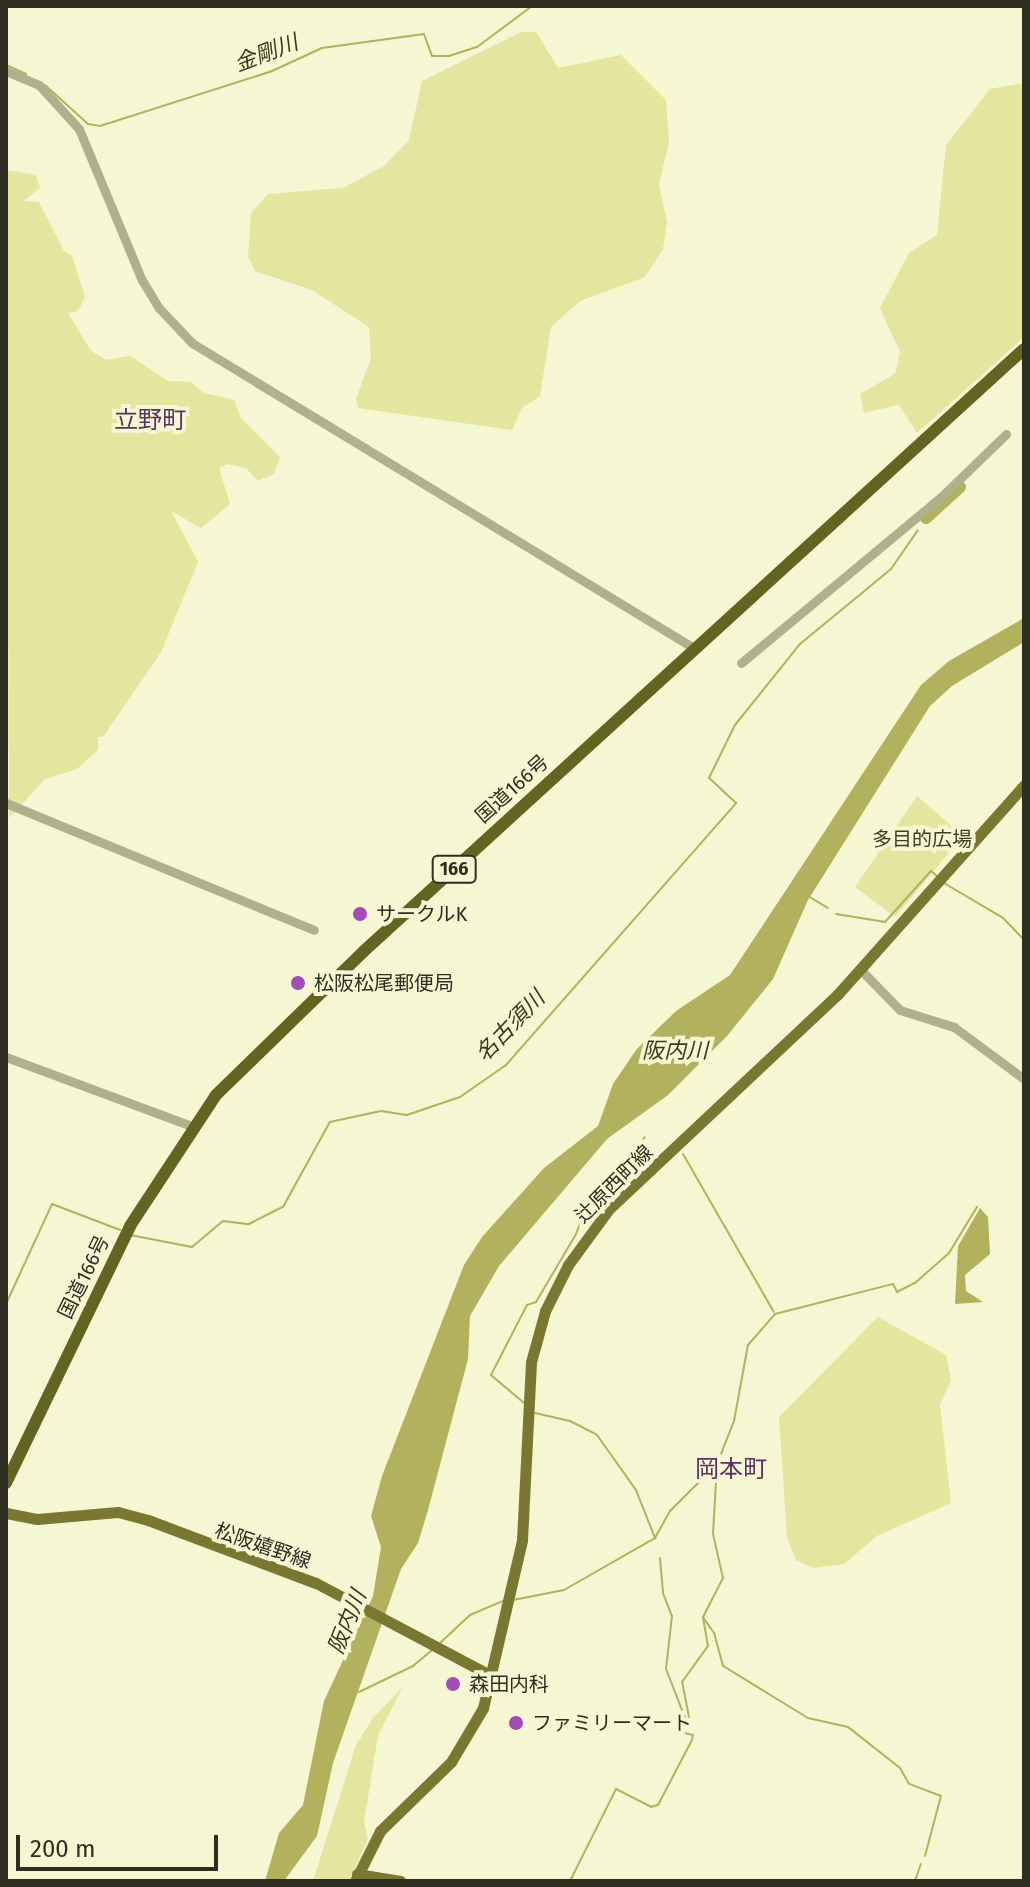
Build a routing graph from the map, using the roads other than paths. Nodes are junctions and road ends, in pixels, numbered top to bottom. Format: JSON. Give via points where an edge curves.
{"nodes":[{"id":1,"x":6,"y":71,"type":"edge"},
{"id":2,"x":1024,"y":349,"type":"edge"},
{"id":3,"x":1006,"y":434,"type":"dead end"},
{"id":4,"x":694,"y":648,"type":"junction"},
{"id":5,"x":741,"y":663,"type":"dead end"},
{"id":6,"x":1024,"y":785,"type":"edge"},
{"id":7,"x":6,"y":803,"type":"edge"},
{"id":8,"x":314,"y":930,"type":"dead end"},
{"id":9,"x":860,"y":969,"type":"junction"},
{"id":10,"x":6,"y":1057,"type":"edge"},
{"id":11,"x":1024,"y":1079,"type":"edge"},
{"id":12,"x":192,"y":1126,"type":"junction"},
{"id":13,"x":6,"y":1483,"type":"edge"},
{"id":14,"x":6,"y":1513,"type":"edge"},
{"id":15,"x":492,"y":1676,"type":"junction"},
{"id":16,"x":356,"y":1878,"type":"edge"},
{"id":17,"x":400,"y":1881,"type":"edge"}],
"edges":[{"from":1,"to":4,"type":"street","via":[[39,85],[79,129],[142,280],[159,308],[192,343]]},
{"from":2,"to":4,"type":"highway","name":"国道166号","number":"166"},
{"from":3,"to":5,"type":"street","via":[[940,498]]},
{"from":4,"to":12,"type":"highway","name":"国道166号","number":"166","via":[[360,950],[216,1095]]},
{"from":6,"to":9,"type":"main road","name":"辻原西町線"},
{"from":7,"to":8,"type":"street"},
{"from":9,"to":11,"type":"street","via":[[900,1010],[954,1027]]},
{"from":9,"to":15,"type":"main road","name":"辻原西町線","via":[[590,1230],[545,1311],[526,1406],[525,1516]]},
{"from":10,"to":12,"type":"street"},
{"from":12,"to":13,"type":"highway","name":"国道166号","number":"166","via":[[130,1226]]},
{"from":14,"to":15,"type":"main road","name":"松阪嬉野線","via":[[37,1519],[118,1512],[316,1583]]},
{"from":15,"to":16,"type":"main road","name":"辻原西町線","via":[[466,1743],[380,1831]]},
{"from":16,"to":17,"type":"main road"}]}
